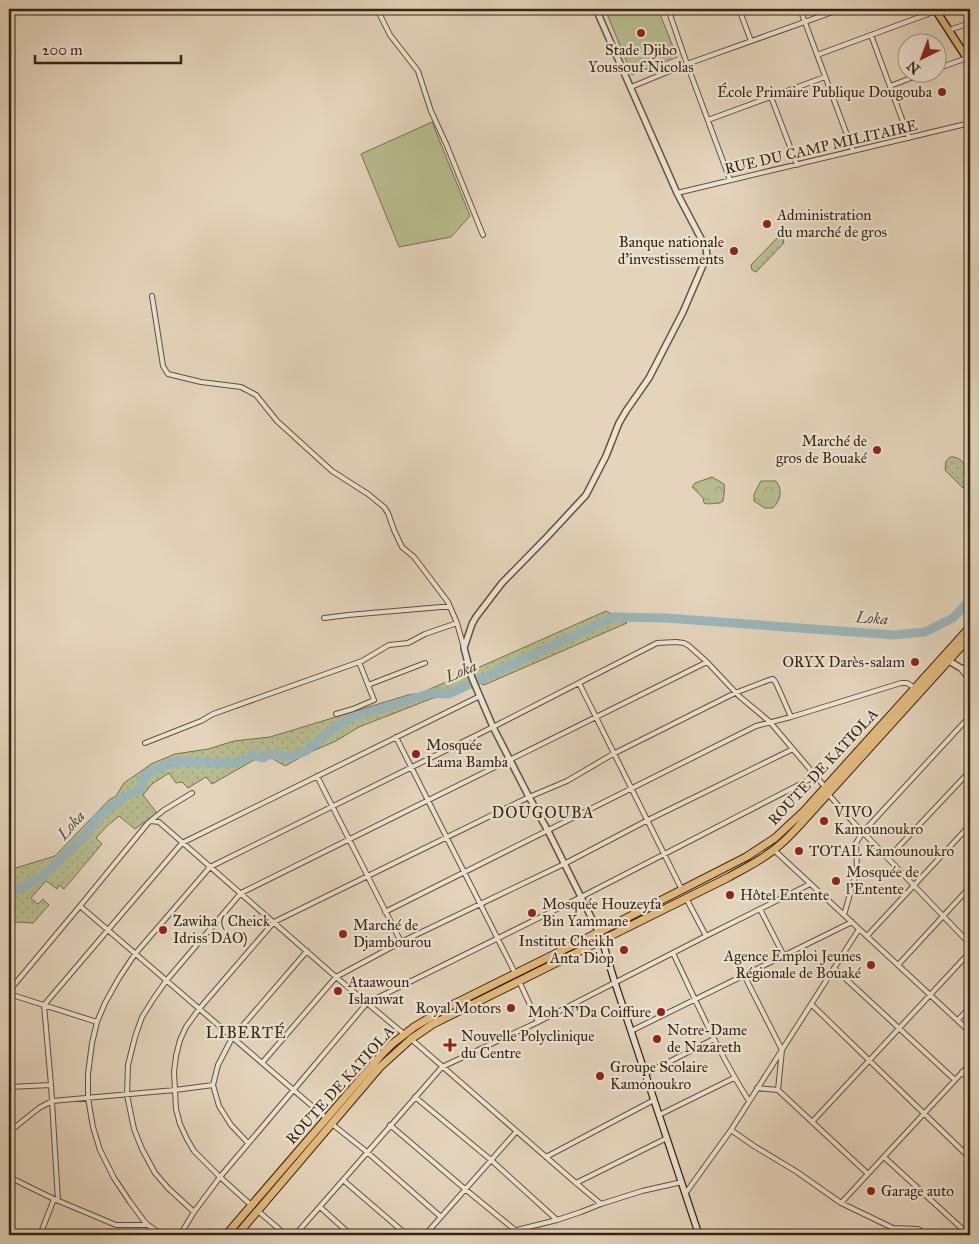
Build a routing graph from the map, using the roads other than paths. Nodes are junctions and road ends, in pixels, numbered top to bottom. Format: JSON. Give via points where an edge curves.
{"nodes":[{"id":1,"x":378,"y":9,"type":"edge"},
{"id":2,"x":596,"y":9,"type":"edge"},
{"id":3,"x":679,"y":9,"type":"edge"},
{"id":4,"x":739,"y":9,"type":"edge"},
{"id":5,"x":800,"y":9,"type":"edge"},
{"id":6,"x":838,"y":9,"type":"edge"},
{"id":7,"x":935,"y":10,"type":"edge"},
{"id":8,"x":669,"y":11,"type":"edge"},
{"id":9,"x":804,"y":22,"type":"junction"},
{"id":10,"x":970,"y":23,"type":"edge"},
{"id":11,"x":949,"y":30,"type":"junction"},
{"id":12,"x":871,"y":35,"type":"junction"},
{"id":13,"x":751,"y":41,"type":"junction"},
{"id":14,"x":817,"y":55,"type":"junction"},
{"id":15,"x":969,"y":60,"type":"edge"},
{"id":16,"x":687,"y":64,"type":"junction"},
{"id":17,"x":946,"y":66,"type":"edge"},
{"id":18,"x":825,"y":77,"type":"junction"},
{"id":19,"x":901,"y":82,"type":"edge"},
{"id":20,"x":890,"y":86,"type":"junction"},
{"id":21,"x":631,"y":87,"type":"junction"},
{"id":22,"x":771,"y":97,"type":"junction"},
{"id":23,"x":708,"y":120,"type":"junction"},
{"id":24,"x":970,"y":123,"type":"edge"},
{"id":25,"x":909,"y":138,"type":"junction"},
{"id":26,"x":852,"y":151,"type":"junction"},
{"id":27,"x":797,"y":165,"type":"junction"},
{"id":28,"x":730,"y":180,"type":"junction"},
{"id":29,"x":677,"y":193,"type":"junction"},
{"id":30,"x":483,"y":235,"type":"dead end"},
{"id":31,"x":152,"y":296,"type":"dead end"},
{"id":32,"x":450,"y":608,"type":"junction"},
{"id":33,"x":324,"y":618,"type":"dead end"},
{"id":34,"x":457,"y":622,"type":"junction"},
{"id":35,"x":970,"y":627,"type":"edge"},
{"id":36,"x":970,"y":637,"type":"edge"},
{"id":37,"x":464,"y":648,"type":"junction"},
{"id":38,"x":946,"y":659,"type":"junction"},
{"id":39,"x":358,"y":662,"type":"junction"},
{"id":40,"x":707,"y":662,"type":"junction"},
{"id":41,"x":425,"y":663,"type":"dead end"},
{"id":42,"x":959,"y":667,"type":"junction"},
{"id":43,"x":970,"y":671,"type":"edge"},
{"id":44,"x":970,"y":680,"type":"edge"},
{"id":45,"x":579,"y":683,"type":"junction"},
{"id":46,"x":368,"y":685,"type":"junction"},
{"id":47,"x":915,"y":688,"type":"junction"},
{"id":48,"x":735,"y":693,"type":"junction"},
{"id":49,"x":480,"y":696,"type":"junction"},
{"id":50,"x":336,"y":714,"type":"dead end"},
{"id":51,"x":970,"y":716,"type":"edge"},
{"id":52,"x":595,"y":717,"type":"junction"},
{"id":53,"x":791,"y":717,"type":"junction"},
{"id":54,"x":770,"y":722,"type":"junction"},
{"id":55,"x":494,"y":727,"type":"junction"},
{"id":56,"x":396,"y":737,"type":"junction"},
{"id":57,"x":145,"y":743,"type":"dead end"},
{"id":58,"x":793,"y":749,"type":"junction"},
{"id":59,"x":614,"y":754,"type":"junction"},
{"id":60,"x":510,"y":760,"type":"junction"},
{"id":61,"x":411,"y":768,"type":"junction"},
{"id":62,"x":970,"y":771,"type":"edge"},
{"id":63,"x":317,"y":776,"type":"junction"},
{"id":64,"x":816,"y":776,"type":"junction"},
{"id":65,"x":631,"y":789,"type":"junction"},
{"id":66,"x":827,"y":790,"type":"junction"},
{"id":67,"x":192,"y":793,"type":"dead end"},
{"id":68,"x":529,"y":797,"type":"junction"},
{"id":69,"x":428,"y":800,"type":"junction"},
{"id":70,"x":332,"y":807,"type":"junction"},
{"id":71,"x":648,"y":820,"type":"junction"},
{"id":72,"x":151,"y":821,"type":"junction"},
{"id":73,"x":970,"y":825,"type":"edge"},
{"id":74,"x":548,"y":831,"type":"junction"},
{"id":75,"x":863,"y":832,"type":"junction"},
{"id":76,"x":446,"y":837,"type":"junction"},
{"id":77,"x":349,"y":840,"type":"junction"},
{"id":78,"x":182,"y":843,"type":"junction"},
{"id":79,"x":774,"y":850,"type":"junction"},
{"id":80,"x":664,"y":854,"type":"junction"},
{"id":81,"x":888,"y":858,"type":"junction"},
{"id":82,"x":564,"y":864,"type":"junction"},
{"id":83,"x":210,"y":867,"type":"junction"},
{"id":84,"x":464,"y":872,"type":"junction"},
{"id":85,"x":367,"y":876,"type":"junction"},
{"id":86,"x":810,"y":884,"type":"junction"},
{"id":87,"x":915,"y":885,"type":"junction"},
{"id":88,"x":970,"y":888,"type":"edge"},
{"id":89,"x":682,"y":890,"type":"junction"},
{"id":90,"x":241,"y":893,"type":"junction"},
{"id":91,"x":581,"y":896,"type":"junction"},
{"id":92,"x":686,"y":898,"type":"junction"},
{"id":93,"x":480,"y":904,"type":"junction"},
{"id":94,"x":80,"y":906,"type":"junction"},
{"id":95,"x":760,"y":909,"type":"junction"},
{"id":96,"x":385,"y":912,"type":"junction"},
{"id":97,"x":844,"y":915,"type":"junction"},
{"id":98,"x":944,"y":916,"type":"junction"},
{"id":99,"x":274,"y":922,"type":"junction"},
{"id":100,"x":852,"y":922,"type":"junction"},
{"id":101,"x":859,"y":929,"type":"junction"},
{"id":102,"x":107,"y":930,"type":"junction"},
{"id":103,"x":600,"y":936,"type":"junction"},
{"id":104,"x":706,"y":936,"type":"junction"},
{"id":105,"x":867,"y":936,"type":"junction"},
{"id":106,"x":497,"y":938,"type":"junction"},
{"id":107,"x":401,"y":942,"type":"junction"},
{"id":108,"x":970,"y":944,"type":"edge"},
{"id":109,"x":307,"y":951,"type":"junction"},
{"id":110,"x":970,"y":952,"type":"edge"},
{"id":111,"x":673,"y":953,"type":"junction"},
{"id":112,"x":135,"y":954,"type":"junction"},
{"id":113,"x":784,"y":956,"type":"junction"},
{"id":114,"x":898,"y":965,"type":"junction"},
{"id":115,"x":834,"y":968,"type":"junction"},
{"id":116,"x":515,"y":974,"type":"junction"},
{"id":117,"x":744,"y":976,"type":"junction"},
{"id":118,"x":336,"y":977,"type":"junction"},
{"id":119,"x":166,"y":981,"type":"junction"},
{"id":120,"x":519,"y":981,"type":"junction"},
{"id":121,"x":615,"y":983,"type":"junction"},
{"id":122,"x":9,"y":993,"type":"edge"},
{"id":123,"x":930,"y":995,"type":"junction"},
{"id":124,"x":696,"y":1000,"type":"junction"},
{"id":125,"x":367,"y":1003,"type":"junction"},
{"id":126,"x":811,"y":1004,"type":"junction"},
{"id":127,"x":44,"y":1005,"type":"junction"},
{"id":128,"x":970,"y":1007,"type":"edge"},
{"id":129,"x":199,"y":1009,"type":"junction"},
{"id":130,"x":958,"y":1020,"type":"junction"},
{"id":131,"x":97,"y":1022,"type":"junction"},
{"id":132,"x":538,"y":1022,"type":"junction"},
{"id":133,"x":899,"y":1028,"type":"junction"},
{"id":134,"x":631,"y":1031,"type":"junction"},
{"id":135,"x":970,"y":1032,"type":"edge"},
{"id":136,"x":407,"y":1036,"type":"junction"},
{"id":137,"x":232,"y":1038,"type":"junction"},
{"id":138,"x":714,"y":1039,"type":"junction"},
{"id":139,"x":782,"y":1050,"type":"junction"},
{"id":140,"x":870,"y":1060,"type":"junction"},
{"id":141,"x":262,"y":1063,"type":"junction"},
{"id":142,"x":970,"y":1064,"type":"edge"},
{"id":143,"x":442,"y":1067,"type":"junction"},
{"id":144,"x":962,"y":1072,"type":"junction"},
{"id":145,"x":645,"y":1074,"type":"junction"},
{"id":146,"x":734,"y":1078,"type":"junction"},
{"id":147,"x":955,"y":1080,"type":"junction"},
{"id":148,"x":970,"y":1080,"type":"edge"},
{"id":149,"x":51,"y":1085,"type":"junction"},
{"id":150,"x":213,"y":1085,"type":"junction"},
{"id":151,"x":9,"y":1087,"type":"edge"},
{"id":152,"x":757,"y":1088,"type":"junction"},
{"id":153,"x":174,"y":1090,"type":"junction"},
{"id":154,"x":293,"y":1090,"type":"junction"},
{"id":155,"x":778,"y":1090,"type":"junction"},
{"id":156,"x":127,"y":1095,"type":"junction"},
{"id":157,"x":416,"y":1097,"type":"junction"},
{"id":158,"x":88,"y":1098,"type":"junction"},
{"id":159,"x":654,"y":1100,"type":"junction"},
{"id":160,"x":52,"y":1101,"type":"junction"},
{"id":161,"x":749,"y":1101,"type":"junction"},
{"id":162,"x":925,"y":1113,"type":"junction"},
{"id":163,"x":659,"y":1115,"type":"junction"},
{"id":164,"x":326,"y":1118,"type":"junction"},
{"id":165,"x":812,"y":1122,"type":"junction"},
{"id":166,"x":332,"y":1124,"type":"junction"},
{"id":167,"x":390,"y":1125,"type":"junction"},
{"id":168,"x":732,"y":1130,"type":"junction"},
{"id":169,"x":9,"y":1132,"type":"edge"},
{"id":170,"x":516,"y":1132,"type":"junction"},
{"id":171,"x":667,"y":1138,"type":"junction"},
{"id":172,"x":248,"y":1143,"type":"junction"},
{"id":173,"x":367,"y":1152,"type":"junction"},
{"id":174,"x":546,"y":1157,"type":"junction"},
{"id":175,"x":884,"y":1157,"type":"junction"},
{"id":176,"x":970,"y":1158,"type":"edge"},
{"id":177,"x":491,"y":1160,"type":"junction"},
{"id":178,"x":868,"y":1174,"type":"junction"},
{"id":179,"x":9,"y":1177,"type":"edge"},
{"id":180,"x":220,"y":1177,"type":"junction"},
{"id":181,"x":343,"y":1180,"type":"junction"},
{"id":182,"x":682,"y":1182,"type":"junction"},
{"id":183,"x":576,"y":1183,"type":"junction"},
{"id":184,"x":465,"y":1190,"type":"junction"},
{"id":185,"x":685,"y":1194,"type":"junction"},
{"id":186,"x":56,"y":1200,"type":"junction"},
{"id":187,"x":840,"y":1203,"type":"junction"},
{"id":188,"x":601,"y":1204,"type":"junction"},
{"id":189,"x":252,"y":1205,"type":"junction"},
{"id":190,"x":320,"y":1207,"type":"junction"},
{"id":191,"x":258,"y":1211,"type":"junction"},
{"id":192,"x":194,"y":1212,"type":"junction"},
{"id":193,"x":441,"y":1217,"type":"junction"},
{"id":194,"x":557,"y":1220,"type":"junction"},
{"id":195,"x":148,"y":1226,"type":"junction"},
{"id":196,"x":515,"y":1230,"type":"junction"},
{"id":197,"x":40,"y":1235,"type":"edge"},
{"id":198,"x":162,"y":1235,"type":"edge"},
{"id":199,"x":180,"y":1235,"type":"edge"},
{"id":200,"x":226,"y":1235,"type":"edge"},
{"id":201,"x":237,"y":1235,"type":"edge"},
{"id":202,"x":286,"y":1235,"type":"edge"},
{"id":203,"x":295,"y":1235,"type":"edge"},
{"id":204,"x":352,"y":1235,"type":"edge"},
{"id":205,"x":407,"y":1235,"type":"edge"},
{"id":206,"x":425,"y":1235,"type":"edge"},
{"id":207,"x":496,"y":1235,"type":"edge"},
{"id":208,"x":699,"y":1235,"type":"edge"},
{"id":209,"x":928,"y":1235,"type":"edge"},
{"id":210,"x":969,"y":1235,"type":"edge"}],
"edges":[{"from":1,"to":30,"type":"street","via":[[390,35],[418,71],[431,111]]},
{"from":2,"to":21,"type":"street"},
{"from":3,"to":8,"type":"street"},
{"from":4,"to":13,"type":"street"},
{"from":5,"to":9,"type":"street"},
{"from":6,"to":9,"type":"street"},
{"from":7,"to":11,"type":"main road"},
{"from":7,"to":12,"type":"street"},
{"from":8,"to":16,"type":"street"},
{"from":9,"to":13,"type":"street"},
{"from":9,"to":14,"type":"street"},
{"from":10,"to":11,"type":"street"},
{"from":11,"to":15,"type":"main road"},
{"from":12,"to":14,"type":"street"},
{"from":12,"to":20,"type":"street"},
{"from":13,"to":16,"type":"street"},
{"from":14,"to":18,"type":"street"},
{"from":15,"to":17,"type":"street"},
{"from":16,"to":21,"type":"street"},
{"from":16,"to":23,"type":"street"},
{"from":18,"to":22,"type":"street"},
{"from":18,"to":26,"type":"street"},
{"from":19,"to":20,"type":"street"},
{"from":20,"to":25,"type":"street"},
{"from":21,"to":29,"type":"street"},
{"from":22,"to":23,"type":"street"},
{"from":22,"to":27,"type":"street"},
{"from":23,"to":28,"type":"street"},
{"from":24,"to":25,"type":"street","name":"RUE DU CAMP MILITAIRE"},
{"from":25,"to":26,"type":"street","name":"RUE DU CAMP MILITAIRE"},
{"from":26,"to":27,"type":"street","name":"RUE DU CAMP MILITAIRE"},
{"from":27,"to":28,"type":"street","name":"RUE DU CAMP MILITAIRE"},
{"from":28,"to":29,"type":"street","name":"RUE DU CAMP MILITAIRE"},
{"from":29,"to":37,"type":"street","via":[[707,254],[683,312],[649,378],[619,423],[586,495],[502,583],[476,617]]},
{"from":31,"to":32,"type":"street","via":[[163,366],[168,374],[241,387],[256,395],[277,421],[332,472],[384,507],[402,547],[414,557]]},
{"from":32,"to":33,"type":"street"},
{"from":32,"to":34,"type":"street"},
{"from":34,"to":37,"type":"street"},
{"from":34,"to":39,"type":"street","via":[[408,643],[389,645]]},
{"from":35,"to":38,"type":"highway","name":"ROUTE DE KATIOLA"},
{"from":36,"to":38,"type":"highway","name":"ROUTE DE KATIOLA"},
{"from":37,"to":49,"type":"street"},
{"from":38,"to":42,"type":"street"},
{"from":38,"to":47,"type":"highway","name":"ROUTE DE KATIOLA"},
{"from":38,"to":66,"type":"highway","name":"ROUTE DE KATIOLA"},
{"from":39,"to":46,"type":"street"},
{"from":39,"to":57,"type":"street","via":[[213,714]]},
{"from":40,"to":45,"type":"street","via":[[684,643],[657,643]]},
{"from":40,"to":48,"type":"street"},
{"from":40,"to":52,"type":"street"},
{"from":41,"to":46,"type":"street"},
{"from":42,"to":43,"type":"street"},
{"from":42,"to":44,"type":"street"},
{"from":45,"to":52,"type":"street"},
{"from":45,"to":55,"type":"street"},
{"from":46,"to":50,"type":"street","via":[[374,700]]},
{"from":47,"to":53,"type":"street","via":[[901,683]]},
{"from":47,"to":66,"type":"highway","name":"ROUTE DE KATIOLA"},
{"from":48,"to":53,"type":"street","via":[[773,679]]},
{"from":48,"to":54,"type":"street"},
{"from":48,"to":59,"type":"street"},
{"from":49,"to":55,"type":"street"},
{"from":49,"to":56,"type":"street"},
{"from":51,"to":75,"type":"street"},
{"from":52,"to":59,"type":"street"},
{"from":52,"to":60,"type":"street"},
{"from":53,"to":54,"type":"street"},
{"from":54,"to":58,"type":"street"},
{"from":54,"to":65,"type":"street"},
{"from":55,"to":60,"type":"street"},
{"from":55,"to":61,"type":"street"},
{"from":56,"to":61,"type":"street"},
{"from":56,"to":63,"type":"street"},
{"from":58,"to":64,"type":"street"},
{"from":58,"to":71,"type":"street"},
{"from":59,"to":65,"type":"street"},
{"from":59,"to":68,"type":"street","via":[[571,779]]},
{"from":60,"to":68,"type":"street"},
{"from":60,"to":69,"type":"street"},
{"from":61,"to":69,"type":"street"},
{"from":61,"to":70,"type":"street"},
{"from":62,"to":81,"type":"street"},
{"from":63,"to":70,"type":"street"},
{"from":63,"to":78,"type":"street"},
{"from":64,"to":66,"type":"street"},
{"from":64,"to":80,"type":"street"},
{"from":65,"to":71,"type":"street"},
{"from":65,"to":74,"type":"street"},
{"from":66,"to":75,"type":"street"},
{"from":66,"to":79,"type":"highway","name":"ROUTE DE KATIOLA","via":[[799,826]]},
{"from":66,"to":89,"type":"highway","name":"ROUTE DE KATIOLA","via":[[775,838]]},
{"from":67,"to":72,"type":"street"},
{"from":68,"to":74,"type":"street"},
{"from":68,"to":76,"type":"street"},
{"from":69,"to":76,"type":"street"},
{"from":69,"to":77,"type":"street"},
{"from":70,"to":77,"type":"street"},
{"from":70,"to":83,"type":"street"},
{"from":71,"to":80,"type":"street"},
{"from":71,"to":82,"type":"street"},
{"from":72,"to":78,"type":"street","via":[[159,822]]},
{"from":72,"to":94,"type":"street"},
{"from":73,"to":87,"type":"street"},
{"from":74,"to":82,"type":"street"},
{"from":74,"to":84,"type":"street"},
{"from":75,"to":81,"type":"street"},
{"from":75,"to":97,"type":"street","via":[[856,842],[857,870]]},
{"from":76,"to":84,"type":"street"},
{"from":76,"to":85,"type":"street"},
{"from":77,"to":85,"type":"street"},
{"from":77,"to":90,"type":"street"},
{"from":78,"to":83,"type":"street"},
{"from":78,"to":102,"type":"street"},
{"from":79,"to":86,"type":"street"},
{"from":79,"to":92,"type":"highway","name":"ROUTE DE KATIOLA"},
{"from":80,"to":89,"type":"street"},
{"from":80,"to":91,"type":"street"},
{"from":81,"to":87,"type":"street"},
{"from":82,"to":91,"type":"street"},
{"from":82,"to":93,"type":"street"},
{"from":83,"to":90,"type":"street"},
{"from":83,"to":112,"type":"street"},
{"from":84,"to":93,"type":"street"},
{"from":84,"to":96,"type":"street"},
{"from":85,"to":96,"type":"street"},
{"from":85,"to":99,"type":"street"},
{"from":86,"to":95,"type":"street"},
{"from":86,"to":97,"type":"street"},
{"from":87,"to":98,"type":"street"},
{"from":87,"to":105,"type":"street"},
{"from":88,"to":98,"type":"street"},
{"from":89,"to":103,"type":"highway","name":"ROUTE DE KATIOLA"},
{"from":90,"to":99,"type":"street"},
{"from":90,"to":119,"type":"street"},
{"from":91,"to":103,"type":"street"},
{"from":91,"to":106,"type":"street"},
{"from":92,"to":103,"type":"highway","name":"ROUTE DE KATIOLA"},
{"from":92,"to":104,"type":"street"},
{"from":93,"to":106,"type":"street"},
{"from":93,"to":107,"type":"street"},
{"from":94,"to":102,"type":"street"},
{"from":94,"to":122,"type":"street"},
{"from":95,"to":104,"type":"street"},
{"from":95,"to":113,"type":"street"},
{"from":96,"to":107,"type":"street"},
{"from":97,"to":100,"type":"street"},
{"from":98,"to":108,"type":"street"},
{"from":98,"to":114,"type":"street"},
{"from":99,"to":109,"type":"street"},
{"from":99,"to":129,"type":"street"},
{"from":100,"to":101,"type":"street"},
{"from":100,"to":113,"type":"street"},
{"from":101,"to":105,"type":"street"},
{"from":101,"to":115,"type":"street"},
{"from":102,"to":112,"type":"street"},
{"from":102,"to":127,"type":"street"},
{"from":103,"to":116,"type":"highway","name":"ROUTE DE KATIOLA"},
{"from":103,"to":120,"type":"highway","name":"ROUTE DE KATIOLA"},
{"from":103,"to":121,"type":"main road"},
{"from":104,"to":111,"type":"street"},
{"from":105,"to":114,"type":"street"},
{"from":106,"to":116,"type":"street"},
{"from":106,"to":125,"type":"street"},
{"from":107,"to":118,"type":"street"},
{"from":109,"to":118,"type":"street"},
{"from":109,"to":137,"type":"street"},
{"from":110,"to":123,"type":"street"},
{"from":111,"to":121,"type":"street"},
{"from":111,"to":124,"type":"street"},
{"from":112,"to":119,"type":"street"},
{"from":112,"to":131,"type":"street"},
{"from":113,"to":117,"type":"street"},
{"from":114,"to":123,"type":"street"},
{"from":115,"to":126,"type":"street"},
{"from":115,"to":133,"type":"street"},
{"from":116,"to":136,"type":"highway","name":"ROUTE DE KATIOLA","via":[[424,1020]]},
{"from":117,"to":124,"type":"street"},
{"from":117,"to":139,"type":"street"},
{"from":118,"to":125,"type":"street"},
{"from":118,"to":141,"type":"street"},
{"from":119,"to":129,"type":"street"},
{"from":119,"to":156,"type":"street","via":[[142,1017],[135,1037],[128,1065]]},
{"from":120,"to":132,"type":"street"},
{"from":120,"to":136,"type":"highway","name":"ROUTE DE KATIOLA"},
{"from":121,"to":132,"type":"street"},
{"from":121,"to":134,"type":"main road"},
{"from":122,"to":127,"type":"street"},
{"from":123,"to":130,"type":"street"},
{"from":123,"to":133,"type":"street"},
{"from":124,"to":134,"type":"street"},
{"from":124,"to":138,"type":"street"},
{"from":125,"to":136,"type":"street"},
{"from":125,"to":154,"type":"street"},
{"from":126,"to":139,"type":"street"},
{"from":126,"to":140,"type":"street"},
{"from":127,"to":131,"type":"street"},
{"from":127,"to":149,"type":"street"},
{"from":128,"to":130,"type":"street"},
{"from":129,"to":137,"type":"street"},
{"from":129,"to":153,"type":"street","via":[[180,1040]]},
{"from":130,"to":135,"type":"street"},
{"from":131,"to":158,"type":"street","via":[[88,1074]]},
{"from":132,"to":143,"type":"street"},
{"from":133,"to":140,"type":"street"},
{"from":133,"to":147,"type":"street"},
{"from":134,"to":145,"type":"main road"},
{"from":136,"to":143,"type":"street"},
{"from":136,"to":164,"type":"highway","name":"ROUTE DE KATIOLA","via":[[375,1062]]},
{"from":136,"to":166,"type":"highway","name":"ROUTE DE KATIOLA"},
{"from":137,"to":141,"type":"street"},
{"from":137,"to":150,"type":"street","via":[[218,1065]]},
{"from":138,"to":145,"type":"street"},
{"from":138,"to":146,"type":"street"},
{"from":139,"to":152,"type":"street"},
{"from":139,"to":155,"type":"street"},
{"from":140,"to":162,"type":"street"},
{"from":140,"to":165,"type":"street"},
{"from":141,"to":154,"type":"street"},
{"from":142,"to":144,"type":"street"},
{"from":143,"to":157,"type":"street"},
{"from":143,"to":170,"type":"street"},
{"from":144,"to":147,"type":"street"},
{"from":144,"to":148,"type":"street"},
{"from":145,"to":159,"type":"main road"},
{"from":146,"to":161,"type":"street"},
{"from":146,"to":163,"type":"street"},
{"from":147,"to":162,"type":"street"},
{"from":149,"to":151,"type":"street"},
{"from":149,"to":160,"type":"street"},
{"from":150,"to":153,"type":"street"},
{"from":150,"to":172,"type":"street","via":[[225,1116]]},
{"from":152,"to":155,"type":"street"},
{"from":152,"to":161,"type":"street"},
{"from":153,"to":156,"type":"street"},
{"from":153,"to":180,"type":"street","via":[[180,1124],[187,1139],[194,1151]]},
{"from":154,"to":164,"type":"street"},
{"from":154,"to":172,"type":"street"},
{"from":155,"to":165,"type":"street"},
{"from":156,"to":158,"type":"street"},
{"from":156,"to":192,"type":"street","via":[[134,1129],[148,1161],[168,1188]]},
{"from":157,"to":167,"type":"street"},
{"from":157,"to":177,"type":"street"},
{"from":158,"to":160,"type":"street"},
{"from":158,"to":195,"type":"street","via":[[100,1150],[114,1178]]},
{"from":159,"to":163,"type":"main road"},
{"from":159,"to":174,"type":"street"},
{"from":160,"to":169,"type":"street"},
{"from":160,"to":186,"type":"street"},
{"from":161,"to":168,"type":"street"},
{"from":162,"to":175,"type":"street"},
{"from":162,"to":176,"type":"street"},
{"from":163,"to":171,"type":"main road"},
{"from":164,"to":189,"type":"highway","name":"ROUTE DE KATIOLA"},
{"from":165,"to":178,"type":"street"},
{"from":166,"to":173,"type":"street"},
{"from":166,"to":191,"type":"highway","name":"ROUTE DE KATIOLA"},
{"from":167,"to":173,"type":"street"},
{"from":167,"to":184,"type":"street"},
{"from":168,"to":185,"type":"street"},
{"from":168,"to":187,"type":"street"},
{"from":170,"to":174,"type":"street"},
{"from":170,"to":177,"type":"street"},
{"from":171,"to":182,"type":"main road"},
{"from":171,"to":183,"type":"street"},
{"from":172,"to":180,"type":"street"},
{"from":173,"to":181,"type":"street"},
{"from":173,"to":193,"type":"street"},
{"from":174,"to":183,"type":"street"},
{"from":175,"to":178,"type":"street"},
{"from":175,"to":210,"type":"street"},
{"from":177,"to":184,"type":"street"},
{"from":177,"to":194,"type":"street"},
{"from":178,"to":187,"type":"street"},
{"from":179,"to":186,"type":"street"},
{"from":180,"to":189,"type":"street"},
{"from":180,"to":192,"type":"street"},
{"from":181,"to":190,"type":"street"},
{"from":181,"to":205,"type":"street"},
{"from":182,"to":185,"type":"main road"},
{"from":182,"to":188,"type":"street"},
{"from":183,"to":188,"type":"street"},
{"from":184,"to":193,"type":"street"},
{"from":184,"to":196,"type":"street"},
{"from":185,"to":208,"type":"main road"},
{"from":186,"to":195,"type":"street","via":[[116,1225]]},
{"from":186,"to":197,"type":"street"},
{"from":187,"to":209,"type":"street","via":[[893,1228],[918,1229]]},
{"from":188,"to":194,"type":"street"},
{"from":189,"to":200,"type":"highway","name":"ROUTE DE KATIOLA"},
{"from":190,"to":203,"type":"street"},
{"from":190,"to":204,"type":"street"},
{"from":191,"to":201,"type":"highway","name":"ROUTE DE KATIOLA"},
{"from":191,"to":202,"type":"street"},
{"from":192,"to":199,"type":"street"},
{"from":193,"to":206,"type":"street"},
{"from":194,"to":196,"type":"street"},
{"from":195,"to":198,"type":"street"},
{"from":196,"to":207,"type":"street"}]}
